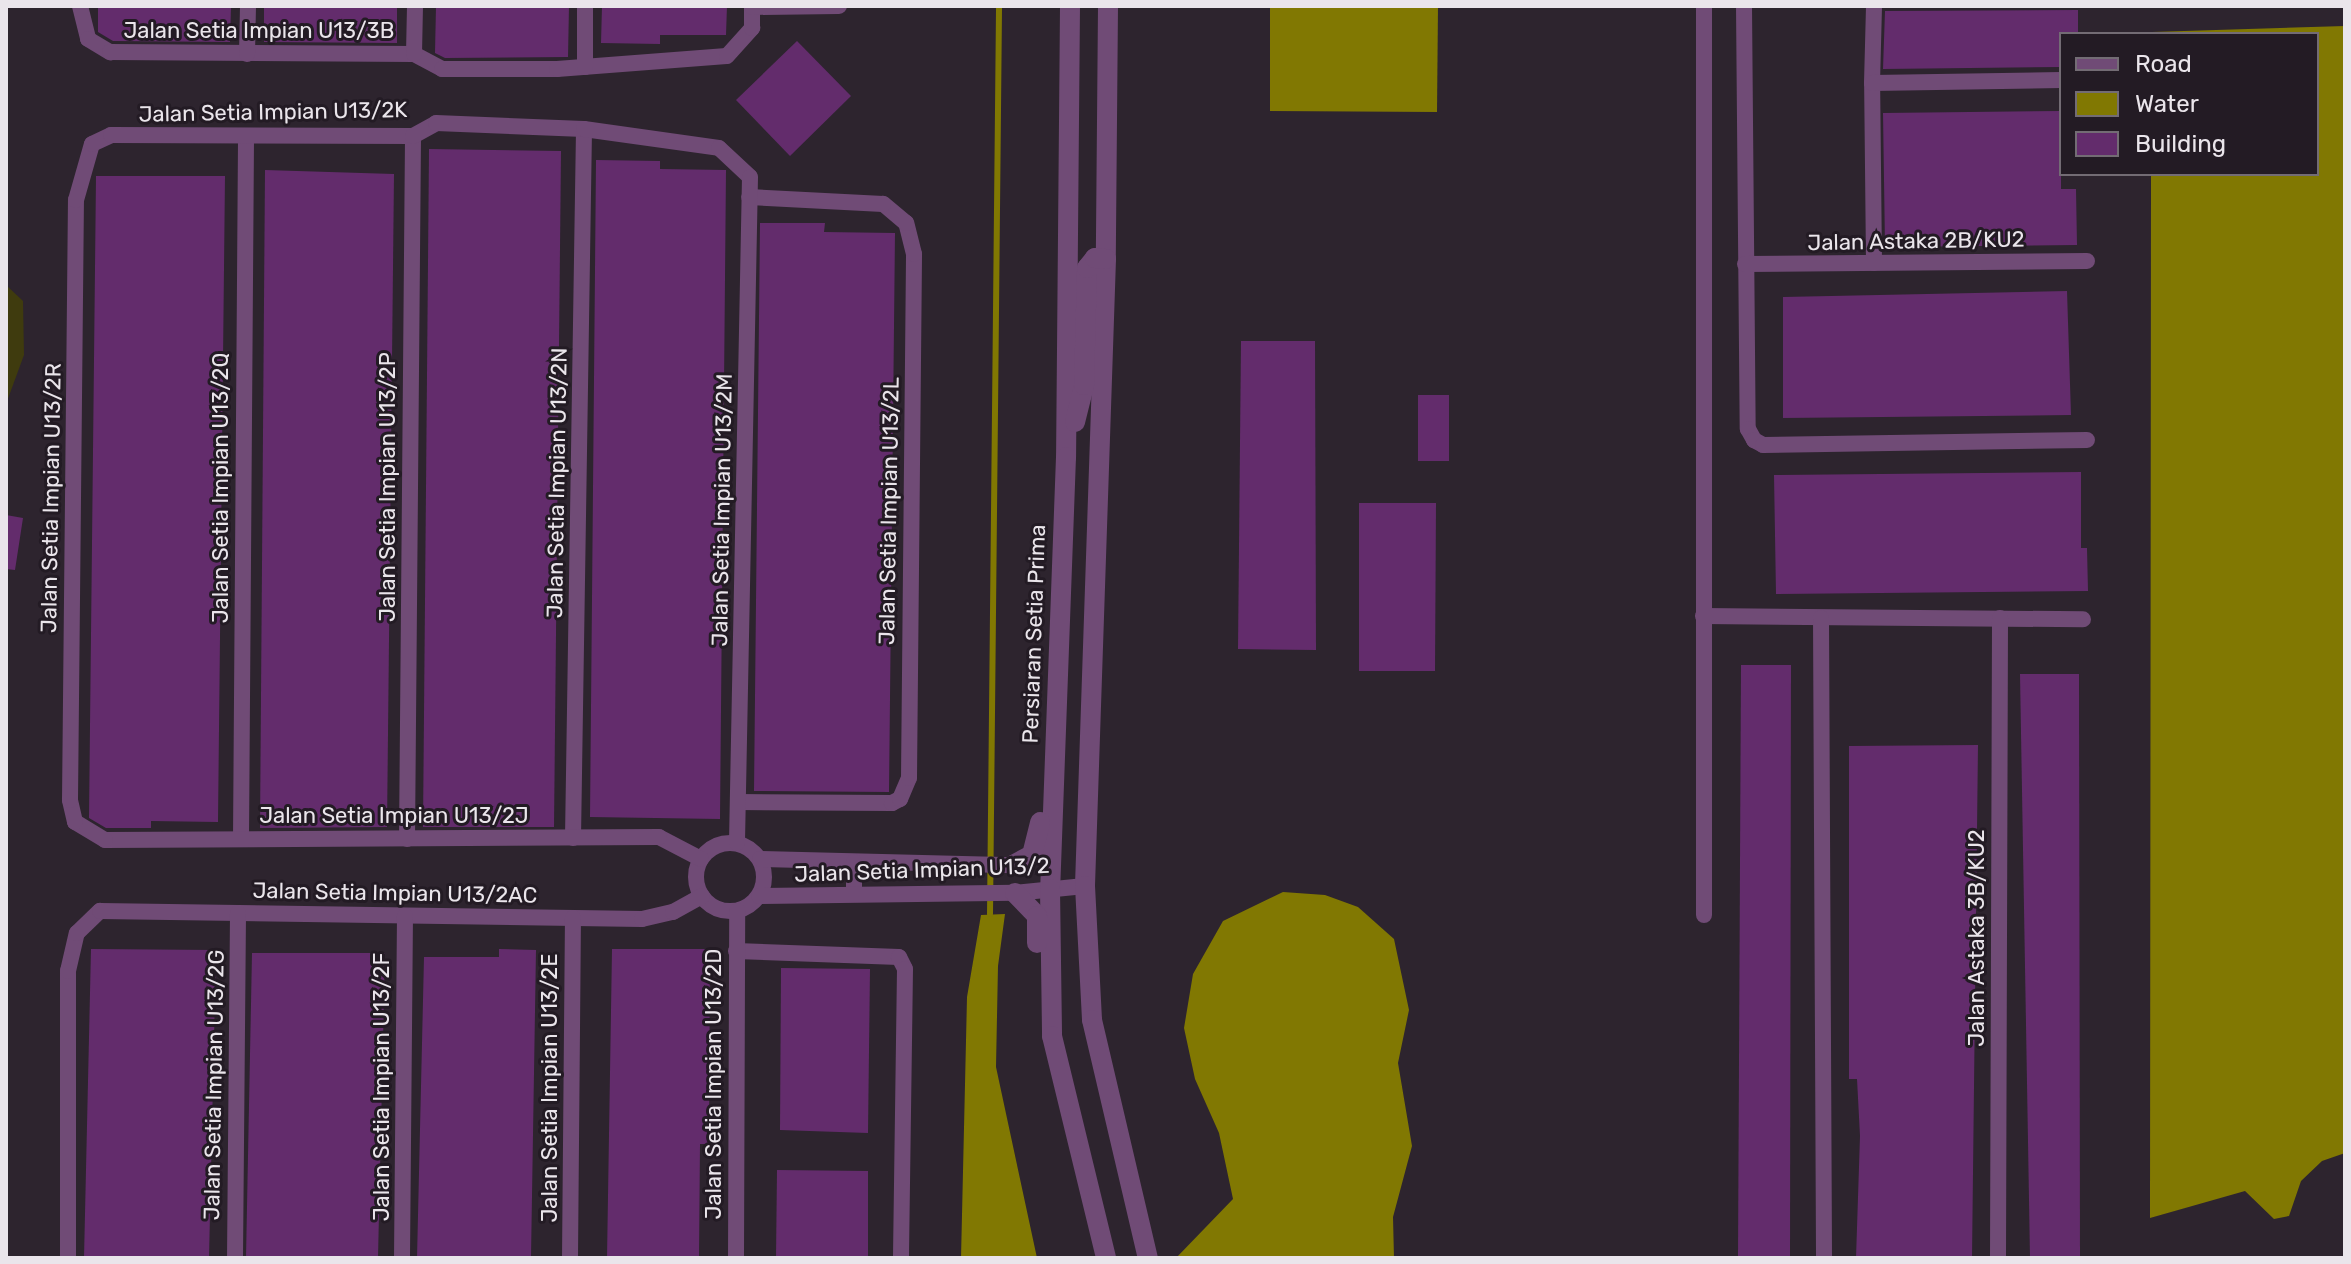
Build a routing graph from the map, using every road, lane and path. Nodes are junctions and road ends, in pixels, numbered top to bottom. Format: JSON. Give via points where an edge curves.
{"nodes":[{"id":1,"x":80,"y":6,"type":"edge"},
{"id":2,"x":248,"y":6,"type":"edge"},
{"id":3,"x":415,"y":6,"type":"edge"},
{"id":4,"x":585,"y":6,"type":"edge"},
{"id":5,"x":752,"y":6,"type":"edge"},
{"id":6,"x":839,"y":6,"type":"edge"},
{"id":7,"x":1070,"y":6,"type":"edge"},
{"id":8,"x":1108,"y":6,"type":"edge"},
{"id":9,"x":1704,"y":6,"type":"edge"},
{"id":10,"x":1744,"y":6,"type":"edge"},
{"id":11,"x":1874,"y":6,"type":"edge"},
{"id":12,"x":247,"y":54,"type":"junction"},
{"id":13,"x":414,"y":54,"type":"junction"},
{"id":14,"x":585,"y":67,"type":"junction"},
{"id":15,"x":2059,"y":80,"type":"edge"},
{"id":16,"x":1872,"y":83,"type":"junction"},
{"id":17,"x":584,"y":129,"type":"junction"},
{"id":18,"x":413,"y":136,"type":"junction"},
{"id":19,"x":246,"y":137,"type":"junction"},
{"id":20,"x":83,"y":163,"type":"joint"},
{"id":21,"x":750,"y":177,"type":"joint"},
{"id":22,"x":749,"y":197,"type":"junction"},
{"id":23,"x":1106,"y":259,"type":"junction"},
{"id":24,"x":2087,"y":261,"type":"dead end"},
{"id":25,"x":1874,"y":263,"type":"junction"},
{"id":26,"x":1745,"y":264,"type":"junction"},
{"id":27,"x":2087,"y":440,"type":"dead end"},
{"id":28,"x":1066,"y":457,"type":"junction"},
{"id":29,"x":1703,"y":616,"type":"junction"},
{"id":30,"x":1821,"y":618,"type":"junction"},
{"id":31,"x":2000,"y":618,"type":"junction"},
{"id":32,"x":2083,"y":619,"type":"dead end"},
{"id":33,"x":1056,"y":623,"type":"junction"},
{"id":34,"x":738,"y":802,"type":"junction"},
{"id":35,"x":84,"y":831,"type":"joint"},
{"id":36,"x":573,"y":838,"type":"junction"},
{"id":37,"x":241,"y":839,"type":"junction"},
{"id":38,"x":407,"y":839,"type":"junction"},
{"id":39,"x":737,"y":843,"type":"junction"},
{"id":40,"x":701,"y":859,"type":"junction"},
{"id":41,"x":760,"y":859,"type":"junction"},
{"id":42,"x":854,"y":862,"type":"junction"},
{"id":43,"x":1013,"y":865,"type":"joint"},
{"id":44,"x":1085,"y":886,"type":"junction"},
{"id":45,"x":1050,"y":889,"type":"junction"},
{"id":46,"x":1013,"y":893,"type":"junction"},
{"id":47,"x":854,"y":894,"type":"junction"},
{"id":48,"x":702,"y":896,"type":"junction"},
{"id":49,"x":759,"y":896,"type":"junction"},
{"id":50,"x":737,"y":911,"type":"junction"},
{"id":51,"x":238,"y":913,"type":"junction"},
{"id":52,"x":1704,"y":915,"type":"dead end"},
{"id":53,"x":405,"y":916,"type":"junction"},
{"id":54,"x":573,"y":918,"type":"junction"},
{"id":55,"x":736,"y":951,"type":"junction"},
{"id":56,"x":1052,"y":1036,"type":"junction"},
{"id":57,"x":68,"y":1258,"type":"edge"},
{"id":58,"x":235,"y":1258,"type":"edge"},
{"id":59,"x":402,"y":1258,"type":"edge"},
{"id":60,"x":570,"y":1258,"type":"edge"},
{"id":61,"x":736,"y":1258,"type":"edge"},
{"id":62,"x":901,"y":1258,"type":"edge"},
{"id":63,"x":1106,"y":1258,"type":"edge"},
{"id":64,"x":1148,"y":1258,"type":"edge"},
{"id":65,"x":1824,"y":1258,"type":"edge"},
{"id":66,"x":1998,"y":1258,"type":"edge"}],
"edges":[{"from":1,"to":12,"type":"street","name":"Jalan Setia Impian U13/3B","via":[[88,39],[110,52]]},
{"from":2,"to":12,"type":"street"},
{"from":3,"to":13,"type":"street"},
{"from":4,"to":14,"type":"street"},
{"from":5,"to":6,"type":"street"},
{"from":5,"to":14,"type":"street","name":"Jalan Setia Impian U13/3B","via":[[752,28],[727,56]]},
{"from":7,"to":28,"type":"street","name":"Persiaran Setia Prima"},
{"from":8,"to":23,"type":"street"},
{"from":9,"to":29,"type":"street"},
{"from":10,"to":26,"type":"street"},
{"from":11,"to":16,"type":"street"},
{"from":12,"to":13,"type":"street","name":"Jalan Setia Impian U13/3B"},
{"from":13,"to":14,"type":"street","name":"Jalan Setia Impian U13/3B","via":[[442,69]]},
{"from":15,"to":16,"type":"street"},
{"from":16,"to":25,"type":"street"},
{"from":17,"to":18,"type":"street","name":"Jalan Setia Impian U13/2K","via":[[436,123]]},
{"from":17,"to":21,"type":"street","name":"Jalan Setia Impian U13/2K","via":[[719,148]]},
{"from":17,"to":36,"type":"street","name":"Jalan Setia Impian U13/2N"},
{"from":18,"to":19,"type":"street","name":"Jalan Setia Impian U13/2K"},
{"from":18,"to":38,"type":"street","name":"Jalan Setia Impian U13/2P"},
{"from":19,"to":20,"type":"street","name":"Jalan Setia Impian U13/2K","via":[[111,135],[92,144]]},
{"from":19,"to":37,"type":"street","name":"Jalan Setia Impian U13/2Q"},
{"from":20,"to":35,"type":"street","name":"Jalan Setia Impian U13/2R","via":[[76,200],[70,800]]},
{"from":21,"to":22,"type":"street","name":"Jalan Setia Impian U13/2M"},
{"from":22,"to":34,"type":"street","name":"Jalan Setia Impian U13/2M"},
{"from":22,"to":34,"type":"street","name":"Jalan Setia Impian U13/2L","via":[[883,204],[906,223],[914,254],[909,778],[900,799],[892,803]]},
{"from":23,"to":28,"type":"street","via":[[1095,258],[1087,268],[1084,385]]},
{"from":23,"to":44,"type":"street"},
{"from":24,"to":25,"type":"street","name":"Jalan Astaka 2B/KU2"},
{"from":25,"to":26,"type":"street","name":"Jalan Astaka 2B/KU2"},
{"from":26,"to":27,"type":"street","via":[[1748,429],[1758,443]]},
{"from":28,"to":33,"type":"street","name":"Persiaran Setia Prima"},
{"from":29,"to":30,"type":"street"},
{"from":29,"to":52,"type":"street"},
{"from":30,"to":31,"type":"street"},
{"from":30,"to":65,"type":"street"},
{"from":31,"to":32,"type":"street"},
{"from":31,"to":66,"type":"street","name":"Jalan Astaka 3B/KU2"},
{"from":33,"to":43,"type":"street","via":[[1043,673],[1040,839],[1032,855]]},
{"from":33,"to":45,"type":"street","name":"Persiaran Setia Prima"},
{"from":34,"to":39,"type":"street","name":"Jalan Setia Impian U13/2M"},
{"from":35,"to":37,"type":"street","name":"Jalan Setia Impian U13/2J","via":[[105,840]]},
{"from":36,"to":38,"type":"street","name":"Jalan Setia Impian U13/2J"},
{"from":36,"to":40,"type":"street","name":"Jalan Setia Impian U13/2J","via":[[659,837]]},
{"from":37,"to":38,"type":"street","name":"Jalan Setia Impian U13/2J"},
{"from":39,"to":40,"type":"street","via":[[717,846]]},
{"from":39,"to":41,"type":"street"},
{"from":40,"to":48,"type":"street","via":[[696,878]]},
{"from":41,"to":42,"type":"street","name":"Jalan Setia Impian U13/2"},
{"from":41,"to":49,"type":"street","via":[[765,878]]},
{"from":42,"to":43,"type":"street","name":"Jalan Setia Impian U13/2"},
{"from":42,"to":47,"type":"street"},
{"from":44,"to":45,"type":"street","name":"Jalan Setia Impian U13/2"},
{"from":44,"to":64,"type":"street","via":[[1092,1020]]},
{"from":45,"to":46,"type":"street","name":"Jalan Setia Impian U13/2"},
{"from":45,"to":56,"type":"street","name":"Persiaran Setia Prima"},
{"from":46,"to":47,"type":"street","name":"Jalan Setia Impian U13/2"},
{"from":46,"to":56,"type":"street","via":[[1037,916],[1038,1006]]},
{"from":47,"to":49,"type":"street","name":"Jalan Setia Impian U13/2"},
{"from":48,"to":50,"type":"street","via":[[717,909]]},
{"from":48,"to":54,"type":"street","name":"Jalan Setia Impian U13/2AC","via":[[673,912],[642,919]]},
{"from":49,"to":50,"type":"street"},
{"from":50,"to":55,"type":"street","name":"Jalan Setia Impian U13/2D"},
{"from":51,"to":53,"type":"street","name":"Jalan Setia Impian U13/2AC"},
{"from":51,"to":57,"type":"street","name":"Jalan Setia Impian U13/2AC","via":[[100,911],[85,920],[68,971]]},
{"from":51,"to":58,"type":"street","name":"Jalan Setia Impian U13/2G"},
{"from":53,"to":54,"type":"street","name":"Jalan Setia Impian U13/2AC"},
{"from":53,"to":59,"type":"street","name":"Jalan Setia Impian U13/2F"},
{"from":54,"to":60,"type":"street","name":"Jalan Setia Impian U13/2E"},
{"from":55,"to":61,"type":"street","name":"Jalan Setia Impian U13/2D"},
{"from":55,"to":62,"type":"street","via":[[892,954],[905,969]]},
{"from":56,"to":63,"type":"street","name":"Persiaran Setia Prima"}]}
